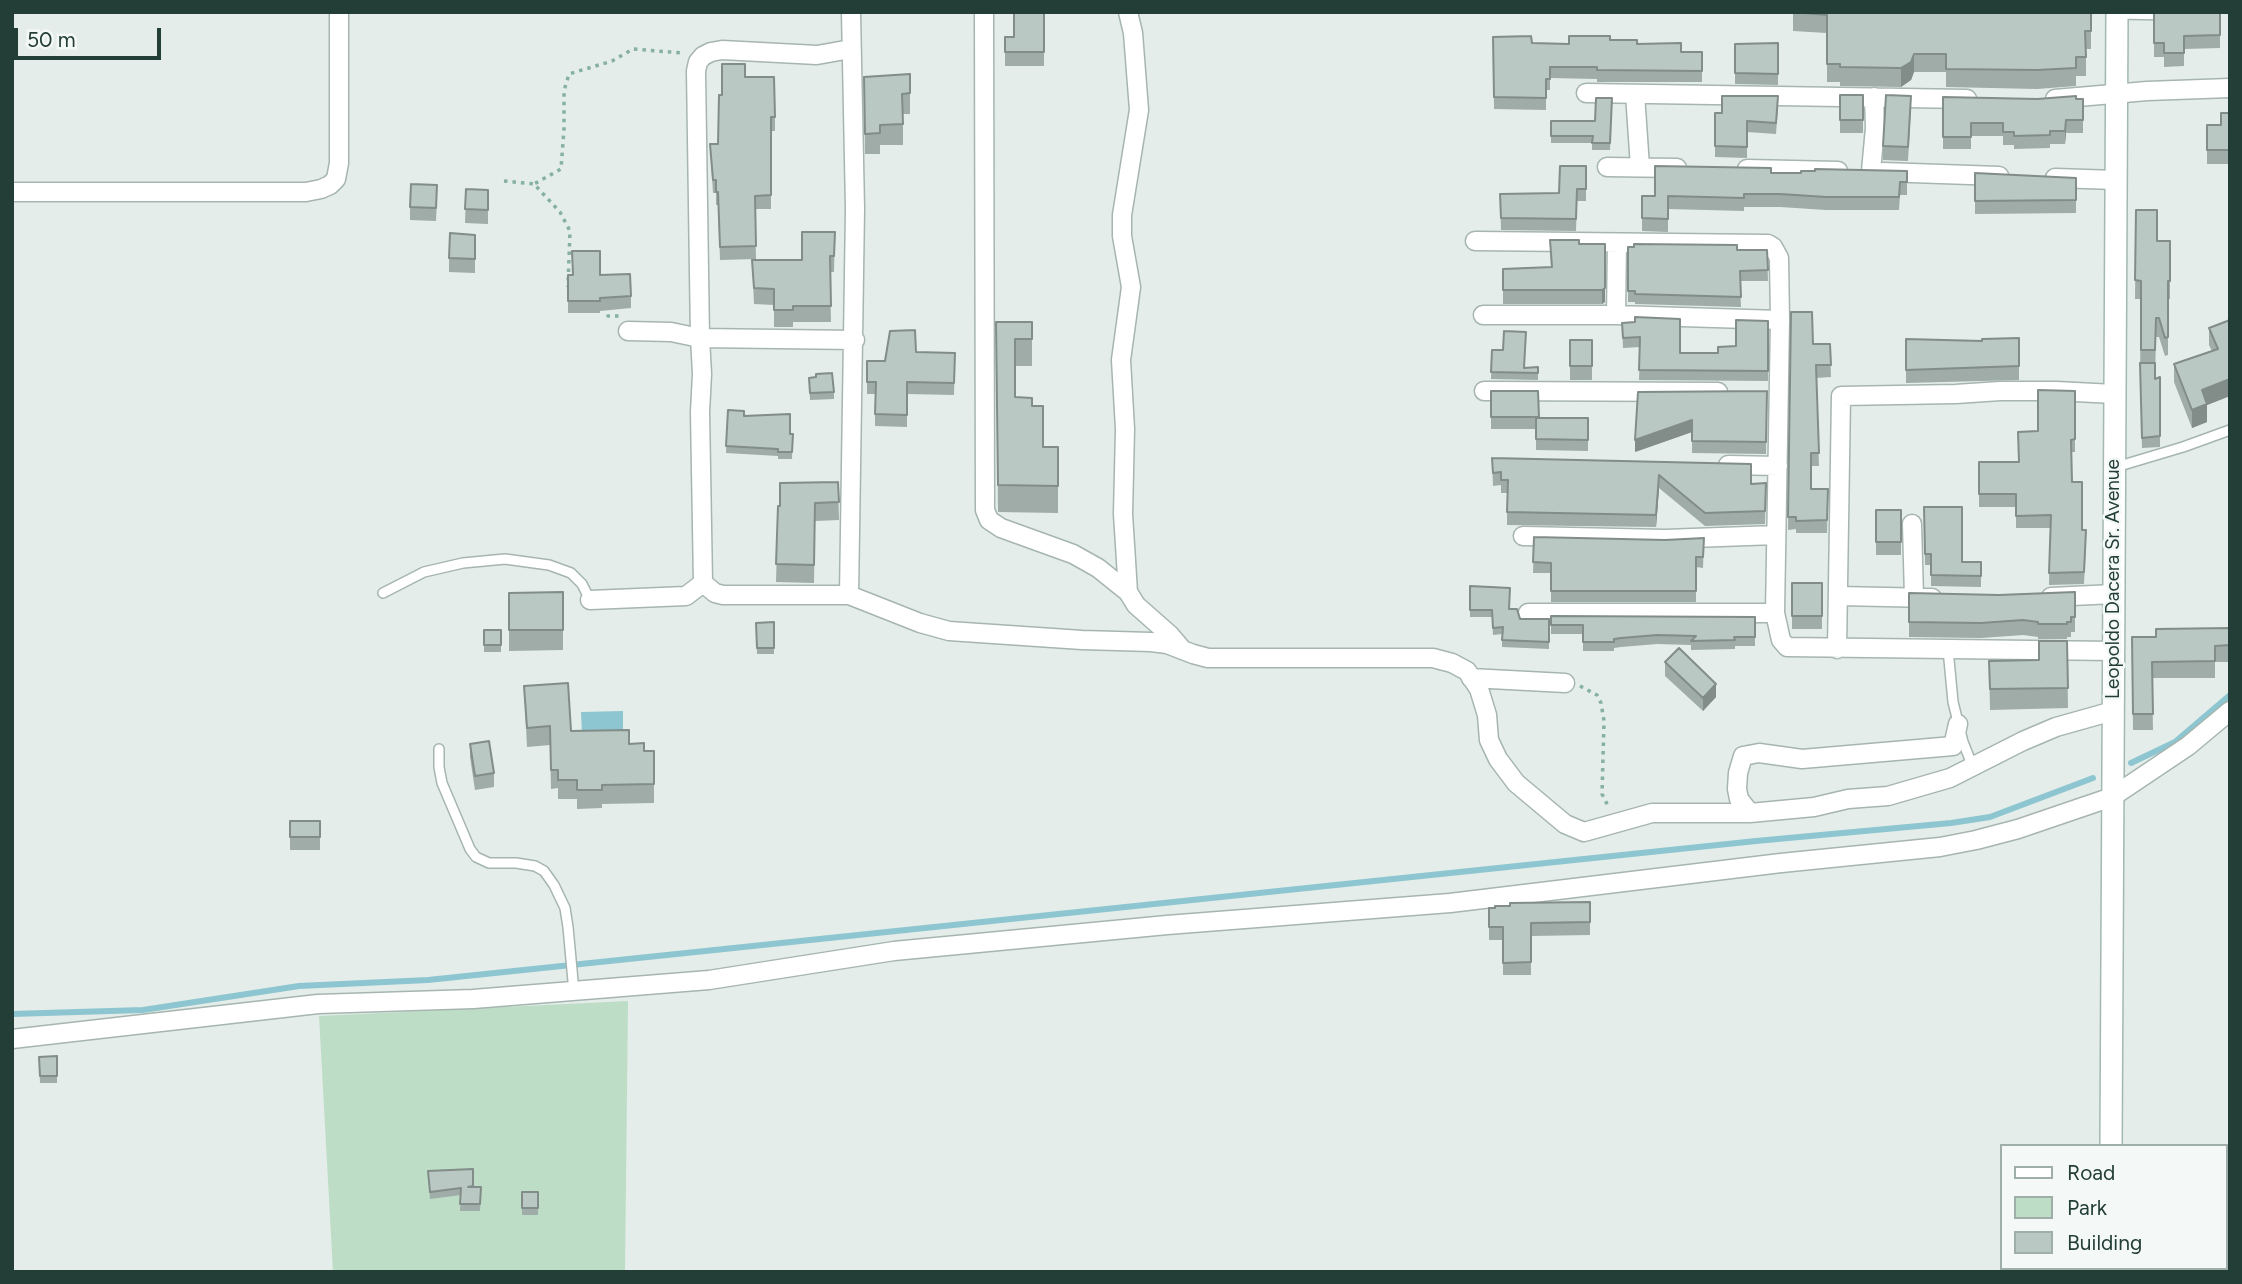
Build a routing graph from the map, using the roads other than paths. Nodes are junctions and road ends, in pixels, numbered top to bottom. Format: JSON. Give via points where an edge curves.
{"nodes":[{"id":1,"x":339,"y":12,"type":"edge"},
{"id":2,"x":851,"y":12,"type":"edge"},
{"id":3,"x":984,"y":12,"type":"edge"},
{"id":4,"x":1128,"y":12,"type":"edge"},
{"id":5,"x":2182,"y":12,"type":"edge"},
{"id":6,"x":2117,"y":13,"type":"edge"},
{"id":7,"x":851,"y":49,"type":"junction"},
{"id":8,"x":2230,"y":88,"type":"edge"},
{"id":9,"x":1586,"y":93,"type":"dead end"},
{"id":10,"x":1635,"y":94,"type":"junction"},
{"id":11,"x":2116,"y":95,"type":"junction"},
{"id":12,"x":1874,"y":97,"type":"junction"},
{"id":13,"x":1983,"y":99,"type":"edge"},
{"id":14,"x":2037,"y":100,"type":"edge"},
{"id":15,"x":1607,"y":167,"type":"dead end"},
{"id":16,"x":1640,"y":167,"type":"junction"},
{"id":17,"x":1694,"y":168,"type":"edge"},
{"id":18,"x":1735,"y":169,"type":"edge"},
{"id":19,"x":1871,"y":171,"type":"junction"},
{"id":20,"x":2116,"y":180,"type":"junction"},
{"id":21,"x":12,"y":192,"type":"edge"},
{"id":22,"x":1475,"y":241,"type":"dead end"},
{"id":23,"x":1617,"y":243,"type":"junction"},
{"id":24,"x":1483,"y":315,"type":"dead end"},
{"id":25,"x":1616,"y":315,"type":"junction"},
{"id":26,"x":1780,"y":320,"type":"junction"},
{"id":27,"x":632,"y":331,"type":"road end"},
{"id":28,"x":700,"y":338,"type":"junction"},
{"id":29,"x":855,"y":340,"type":"junction"},
{"id":30,"x":1484,"y":391,"type":"dead end"},
{"id":31,"x":1740,"y":392,"type":"edge"},
{"id":32,"x":2115,"y":394,"type":"junction"},
{"id":33,"x":2230,"y":430,"type":"edge"},
{"id":34,"x":1711,"y":465,"type":"edge"},
{"id":35,"x":1778,"y":466,"type":"junction"},
{"id":36,"x":2114,"y":468,"type":"junction"},
{"id":37,"x":1912,"y":524,"type":"dead end"},
{"id":38,"x":1523,"y":536,"type":"dead end"},
{"id":39,"x":1776,"y":536,"type":"junction"},
{"id":40,"x":703,"y":583,"type":"junction"},
{"id":41,"x":1128,"y":592,"type":"junction"},
{"id":42,"x":383,"y":593,"type":"dead end"},
{"id":43,"x":2113,"y":594,"type":"junction"},
{"id":44,"x":849,"y":595,"type":"junction"},
{"id":45,"x":1839,"y":596,"type":"junction"},
{"id":46,"x":1914,"y":597,"type":"junction"},
{"id":47,"x":2037,"y":597,"type":"edge"},
{"id":48,"x":1950,"y":598,"type":"edge"},
{"id":49,"x":590,"y":600,"type":"joint"},
{"id":50,"x":1528,"y":613,"type":"dead end"},
{"id":51,"x":1775,"y":613,"type":"junction"},
{"id":52,"x":1181,"y":649,"type":"junction"},
{"id":53,"x":1838,"y":649,"type":"junction"},
{"id":54,"x":1948,"y":649,"type":"junction"},
{"id":55,"x":2113,"y":651,"type":"junction"},
{"id":56,"x":1471,"y":678,"type":"junction"},
{"id":57,"x":1565,"y":683,"type":"road end"},
{"id":58,"x":2113,"y":711,"type":"junction"},
{"id":59,"x":2230,"y":711,"type":"edge"},
{"id":60,"x":1958,"y":724,"type":"junction"},
{"id":61,"x":439,"y":749,"type":"dead end"},
{"id":62,"x":1973,"y":767,"type":"junction"},
{"id":63,"x":2112,"y":797,"type":"junction"},
{"id":64,"x":1750,"y":813,"type":"junction"},
{"id":65,"x":574,"y":986,"type":"junction"},
{"id":66,"x":12,"y":1039,"type":"edge"},
{"id":67,"x":2111,"y":1144,"type":"edge"}],
"edges":[{"from":1,"to":21,"type":"street","via":[[339,163],[330,185],[306,192]]},
{"from":2,"to":7,"type":"street"},
{"from":3,"to":41,"type":"street","via":[[985,510],[989,520],[1001,528],[1073,554]]},
{"from":4,"to":41,"type":"street","via":[[1139,110],[1122,215],[1130,288],[1121,360]]},
{"from":5,"to":6,"type":"lane"},
{"from":6,"to":11,"type":"main road","name":"Leopoldo Dacera Sr. Avenue"},
{"from":7,"to":28,"type":"street","via":[[817,55],[722,50],[703,56],[696,71]]},
{"from":7,"to":29,"type":"street"},
{"from":8,"to":11,"type":"street"},
{"from":9,"to":10,"type":"street"},
{"from":10,"to":12,"type":"street"},
{"from":10,"to":16,"type":"street"},
{"from":11,"to":14,"type":"street"},
{"from":11,"to":20,"type":"main road","name":"Leopoldo Dacera Sr. Avenue"},
{"from":12,"to":13,"type":"street"},
{"from":12,"to":19,"type":"street"},
{"from":15,"to":16,"type":"street"},
{"from":16,"to":17,"type":"street"},
{"from":18,"to":19,"type":"street"},
{"from":19,"to":20,"type":"street"},
{"from":20,"to":32,"type":"main road","name":"Leopoldo Dacera Sr. Avenue"},
{"from":22,"to":23,"type":"street"},
{"from":23,"to":25,"type":"street"},
{"from":23,"to":26,"type":"street","via":[[1768,244],[1779,258]]},
{"from":24,"to":25,"type":"street"},
{"from":25,"to":26,"type":"street"},
{"from":26,"to":35,"type":"street","via":[[1773,392]]},
{"from":27,"to":28,"type":"street"},
{"from":28,"to":29,"type":"street"},
{"from":28,"to":40,"type":"street"},
{"from":29,"to":44,"type":"street"},
{"from":30,"to":31,"type":"street"},
{"from":32,"to":36,"type":"main road","name":"Leopoldo Dacera Sr. Avenue"},
{"from":32,"to":45,"type":"street","via":[[2000,391],[1841,396]]},
{"from":33,"to":36,"type":"lane"},
{"from":34,"to":35,"type":"street"},
{"from":35,"to":39,"type":"street"},
{"from":36,"to":43,"type":"main road","name":"Leopoldo Dacera Sr. Avenue"},
{"from":37,"to":46,"type":"street"},
{"from":38,"to":39,"type":"street"},
{"from":39,"to":51,"type":"street"},
{"from":40,"to":44,"type":"street","via":[[723,595]]},
{"from":40,"to":49,"type":"street","via":[[686,596]]},
{"from":41,"to":52,"type":"street"},
{"from":42,"to":49,"type":"lane","via":[[424,572],[505,559],[571,573]]},
{"from":43,"to":47,"type":"street"},
{"from":43,"to":55,"type":"main road","name":"Leopoldo Dacera Sr. Avenue"},
{"from":44,"to":52,"type":"street","via":[[949,631],[1151,642]]},
{"from":45,"to":46,"type":"street"},
{"from":45,"to":53,"type":"street"},
{"from":46,"to":48,"type":"street"},
{"from":50,"to":51,"type":"street"},
{"from":51,"to":53,"type":"street","via":[[1787,647]]},
{"from":52,"to":56,"type":"street","via":[[1208,658],[1233,659],[1433,658],[1452,663]]},
{"from":53,"to":54,"type":"street"},
{"from":54,"to":55,"type":"street"},
{"from":54,"to":60,"type":"lane"},
{"from":55,"to":58,"type":"main road","name":"Leopoldo Dacera Sr. Avenue"},
{"from":56,"to":57,"type":"street"},
{"from":56,"to":64,"type":"street","via":[[1479,689],[1489,740],[1498,759],[1516,783],[1579,832],[1652,813]]},
{"from":58,"to":62,"type":"street","via":[[2023,740]]},
{"from":58,"to":63,"type":"main road","name":"Leopoldo Dacera Sr. Avenue"},
{"from":59,"to":63,"type":"street","via":[[2188,746]]},
{"from":60,"to":62,"type":"lane"},
{"from":60,"to":64,"type":"street","via":[[1953,746],[1802,759],[1759,753],[1743,756],[1737,789]]},
{"from":61,"to":65,"type":"lane","via":[[442,783],[470,849],[483,862],[528,864],[544,870],[554,885],[565,908]]},
{"from":62,"to":64,"type":"street","via":[[1888,796]]},
{"from":63,"to":65,"type":"street","via":[[2018,829],[1940,847],[1450,903],[894,951],[709,981]]},
{"from":63,"to":67,"type":"main road","name":"Leopoldo Dacera Sr. Avenue"},
{"from":65,"to":66,"type":"street","via":[[472,999],[318,1004]]}]}
